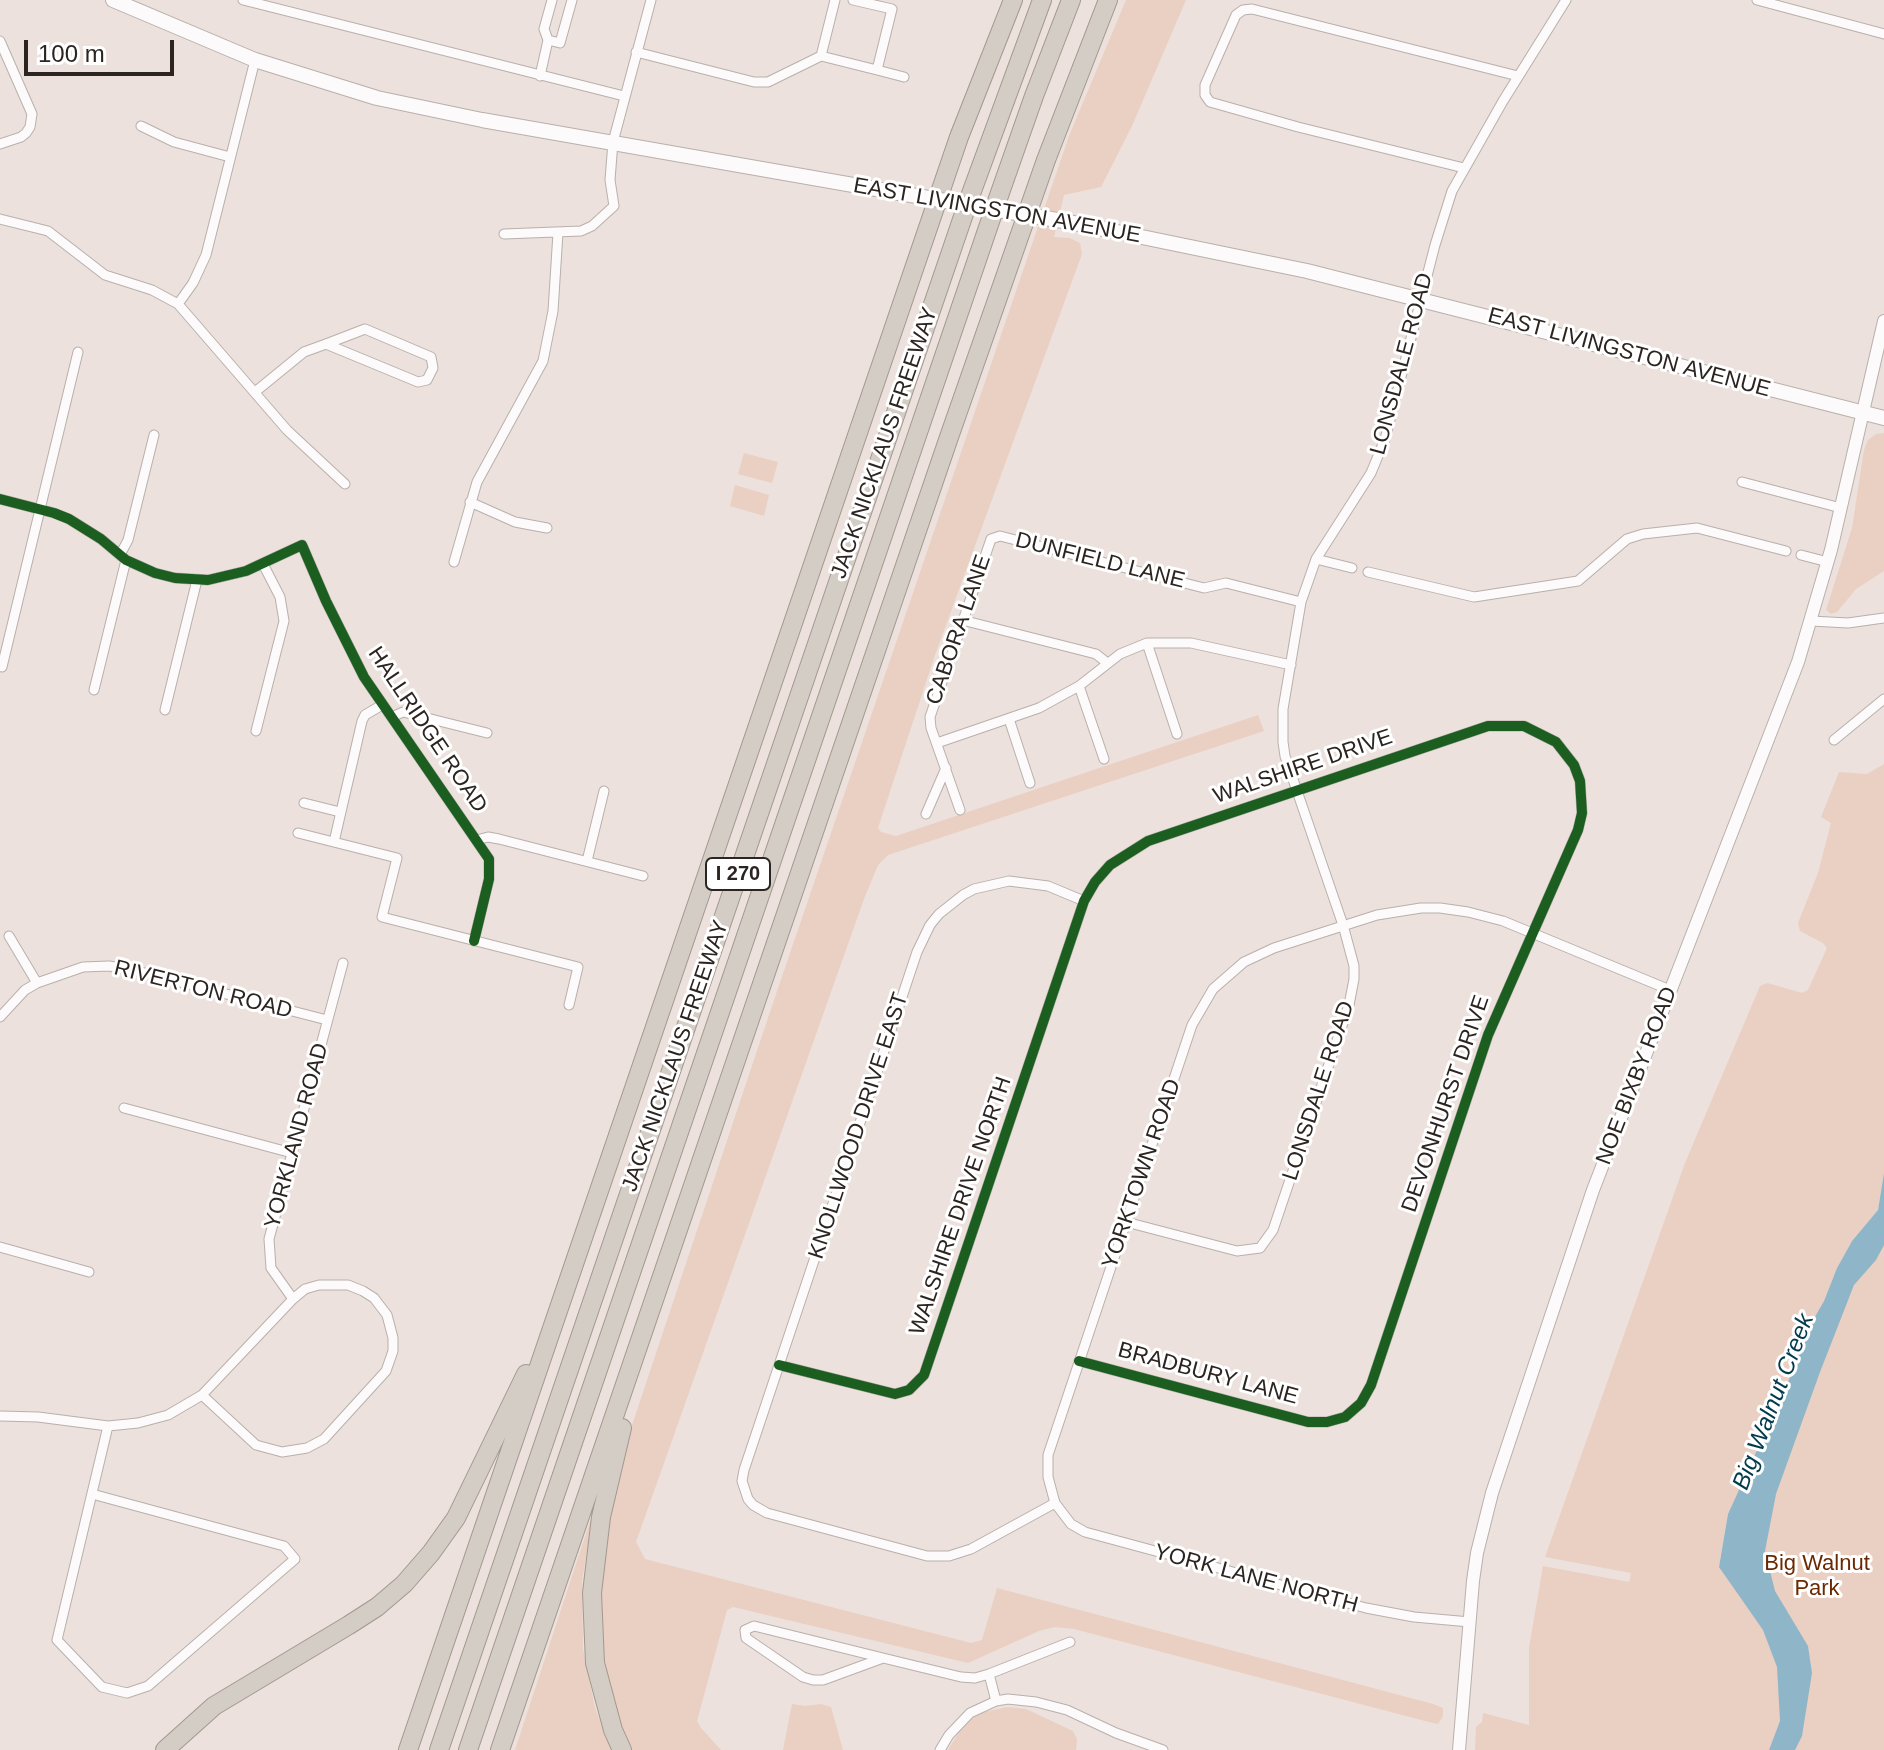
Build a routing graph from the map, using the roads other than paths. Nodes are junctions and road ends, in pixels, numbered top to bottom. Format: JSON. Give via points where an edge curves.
{"nodes":[{"id":1,"x":243,"y":0,"type":"edge"},
{"id":2,"x":552,"y":0,"type":"edge"},
{"id":3,"x":572,"y":0,"type":"edge"},
{"id":4,"x":651,"y":0,"type":"edge"},
{"id":5,"x":835,"y":0,"type":"edge"},
{"id":6,"x":853,"y":0,"type":"edge"},
{"id":7,"x":1013,"y":0,"type":"edge"},
{"id":8,"x":1042,"y":0,"type":"edge"},
{"id":9,"x":1071,"y":0,"type":"edge"},
{"id":10,"x":1108,"y":0,"type":"edge"},
{"id":11,"x":1566,"y":0,"type":"edge"},
{"id":12,"x":1758,"y":0,"type":"edge"},
{"id":13,"x":118,"y":1,"type":"edge"},
{"id":14,"x":1884,"y":34,"type":"edge"},
{"id":15,"x":548,"y":40,"type":"junction"},
{"id":16,"x":0,"y":41,"type":"edge"},
{"id":17,"x":636,"y":52,"type":"junction"},
{"id":18,"x":821,"y":56,"type":"junction"},
{"id":19,"x":255,"y":60,"type":"junction"},
{"id":20,"x":877,"y":70,"type":"junction"},
{"id":21,"x":540,"y":76,"type":"junction"},
{"id":22,"x":1518,"y":76,"type":"junction"},
{"id":23,"x":904,"y":77,"type":"dead end"},
{"id":24,"x":624,"y":96,"type":"junction"},
{"id":25,"x":141,"y":126,"type":"dead end"},
{"id":26,"x":613,"y":142,"type":"junction"},
{"id":27,"x":0,"y":144,"type":"edge"},
{"id":28,"x":230,"y":157,"type":"junction"},
{"id":29,"x":1464,"y":168,"type":"junction"},
{"id":30,"x":0,"y":219,"type":"edge"},
{"id":31,"x":558,"y":233,"type":"junction"},
{"id":32,"x":504,"y":234,"type":"dead end"},
{"id":33,"x":1421,"y":300,"type":"junction"},
{"id":34,"x":178,"y":304,"type":"junction"},
{"id":35,"x":1884,"y":321,"type":"edge"},
{"id":36,"x":326,"y":344,"type":"junction"},
{"id":37,"x":78,"y":352,"type":"dead end"},
{"id":38,"x":255,"y":392,"type":"junction"},
{"id":39,"x":1862,"y":413,"type":"junction"},
{"id":40,"x":1884,"y":418,"type":"edge"},
{"id":41,"x":154,"y":435,"type":"dead end"},
{"id":42,"x":1742,"y":482,"type":"dead end"},
{"id":43,"x":345,"y":484,"type":"dead end"},
{"id":44,"x":0,"y":499,"type":"edge"},
{"id":45,"x":470,"y":502,"type":"junction"},
{"id":46,"x":1841,"y":508,"type":"junction"},
{"id":47,"x":40,"y":509,"type":"junction"},
{"id":48,"x":547,"y":528,"type":"dead end"},
{"id":49,"x":991,"y":539,"type":"joint"},
{"id":50,"x":1786,"y":551,"type":"dead end"},
{"id":51,"x":1801,"y":555,"type":"dead end"},
{"id":52,"x":123,"y":557,"type":"junction"},
{"id":53,"x":1316,"y":559,"type":"junction"},
{"id":54,"x":454,"y":562,"type":"dead end"},
{"id":55,"x":1828,"y":562,"type":"junction"},
{"id":56,"x":263,"y":564,"type":"junction"},
{"id":57,"x":1352,"y":568,"type":"dead end"},
{"id":58,"x":1368,"y":572,"type":"dead end"},
{"id":59,"x":197,"y":580,"type":"junction"},
{"id":60,"x":1301,"y":602,"type":"junction"},
{"id":61,"x":1884,"y":618,"type":"edge"},
{"id":62,"x":962,"y":620,"type":"junction"},
{"id":63,"x":1811,"y":621,"type":"junction"},
{"id":64,"x":1147,"y":643,"type":"junction"},
{"id":65,"x":1106,"y":662,"type":"junction"},
{"id":66,"x":1291,"y":665,"type":"junction"},
{"id":67,"x":2,"y":667,"type":"dead end"},
{"id":68,"x":1079,"y":686,"type":"junction"},
{"id":69,"x":94,"y":690,"type":"dead end"},
{"id":70,"x":1884,"y":699,"type":"edge"},
{"id":71,"x":382,"y":705,"type":"junction"},
{"id":72,"x":165,"y":710,"type":"dead end"},
{"id":73,"x":392,"y":717,"type":"junction"},
{"id":74,"x":1009,"y":719,"type":"junction"},
{"id":75,"x":256,"y":731,"type":"dead end"},
{"id":76,"x":487,"y":733,"type":"dead end"},
{"id":77,"x":1177,"y":734,"type":"dead end"},
{"id":78,"x":1834,"y":740,"type":"dead end"},
{"id":79,"x":1556,"y":742,"type":"joint"},
{"id":80,"x":937,"y":743,"type":"junction"},
{"id":81,"x":1104,"y":759,"type":"dead end"},
{"id":82,"x":946,"y":768,"type":"junction"},
{"id":83,"x":1030,"y":783,"type":"dead end"},
{"id":84,"x":1297,"y":790,"type":"junction"},
{"id":85,"x":604,"y":791,"type":"dead end"},
{"id":86,"x":304,"y":803,"type":"dead end"},
{"id":87,"x":960,"y":810,"type":"dead end"},
{"id":88,"x":340,"y":812,"type":"junction"},
{"id":89,"x":926,"y":814,"type":"dead end"},
{"id":90,"x":298,"y":833,"type":"dead end"},
{"id":91,"x":477,"y":840,"type":"junction"},
{"id":92,"x":334,"y":842,"type":"junction"},
{"id":93,"x":587,"y":861,"type":"junction"},
{"id":94,"x":643,"y":876,"type":"dead end"},
{"id":95,"x":1084,"y":901,"type":"junction"},
{"id":96,"x":1343,"y":925,"type":"junction"},
{"id":97,"x":1533,"y":933,"type":"junction"},
{"id":98,"x":9,"y":936,"type":"dead end"},
{"id":99,"x":474,"y":941,"type":"junction"},
{"id":100,"x":343,"y":963,"type":"dead end"},
{"id":101,"x":37,"y":983,"type":"junction"},
{"id":102,"x":1670,"y":990,"type":"junction"},
{"id":103,"x":569,"y":1005,"type":"dead end"},
{"id":104,"x":0,"y":1017,"type":"edge"},
{"id":105,"x":327,"y":1020,"type":"junction"},
{"id":106,"x":124,"y":1108,"type":"dead end"},
{"id":107,"x":292,"y":1153,"type":"junction"},
{"id":108,"x":1126,"y":1222,"type":"junction"},
{"id":109,"x":0,"y":1247,"type":"edge"},
{"id":110,"x":89,"y":1272,"type":"dead end"},
{"id":111,"x":293,"y":1299,"type":"junction"},
{"id":112,"x":553,"y":1327,"type":"junction"},
{"id":113,"x":639,"y":1346,"type":"junction"},
{"id":114,"x":1079,"y":1361,"type":"junction"},
{"id":115,"x":779,"y":1365,"type":"junction"},
{"id":116,"x":202,"y":1395,"type":"junction"},
{"id":117,"x":0,"y":1416,"type":"edge"},
{"id":118,"x":1327,"y":1422,"type":"joint"},
{"id":119,"x":108,"y":1426,"type":"junction"},
{"id":120,"x":92,"y":1494,"type":"junction"},
{"id":121,"x":1055,"y":1503,"type":"junction"},
{"id":122,"x":1470,"y":1622,"type":"junction"},
{"id":123,"x":1070,"y":1642,"type":"dead end"},
{"id":124,"x":883,"y":1658,"type":"junction"},
{"id":125,"x":989,"y":1674,"type":"junction"},
{"id":126,"x":996,"y":1701,"type":"junction"},
{"id":127,"x":165,"y":1750,"type":"edge"},
{"id":128,"x":408,"y":1750,"type":"edge"},
{"id":129,"x":439,"y":1750,"type":"edge"},
{"id":130,"x":468,"y":1750,"type":"edge"},
{"id":131,"x":500,"y":1750,"type":"edge"},
{"id":132,"x":622,"y":1750,"type":"edge"},
{"id":133,"x":940,"y":1750,"type":"edge"},
{"id":134,"x":1163,"y":1750,"type":"edge"},
{"id":135,"x":1459,"y":1750,"type":"edge"}],
"edges":[{"from":1,"to":21,"type":"street"},
{"from":2,"to":15,"type":"street","via":[[544,29]]},
{"from":3,"to":15,"type":"street","via":[[560,43]]},
{"from":4,"to":17,"type":"street"},
{"from":5,"to":18,"type":"street"},
{"from":6,"to":20,"type":"street","via":[[892,9]]},
{"from":7,"to":112,"type":"highway","via":[[959,137]]},
{"from":8,"to":129,"type":"highway","name":"JACK NICKLAUS FREEWAY","number":"I 270","via":[[968,202]]},
{"from":9,"to":130,"type":"highway","name":"JACK NICKLAUS FREEWAY","number":"I 270","via":[[990,222]]},
{"from":10,"to":113,"type":"highway","via":[[948,440]]},
{"from":11,"to":22,"type":"street","name":"LONSDALE ROAD"},
{"from":12,"to":14,"type":"street"},
{"from":13,"to":19,"type":"main road","name":"EAST LIVINGSTON AVENUE"},
{"from":15,"to":21,"type":"street"},
{"from":16,"to":27,"type":"street","via":[[32,121],[21,137]]},
{"from":17,"to":18,"type":"street","via":[[761,83]]},
{"from":17,"to":24,"type":"street"},
{"from":18,"to":20,"type":"street"},
{"from":19,"to":26,"type":"main road","name":"EAST LIVINGSTON AVENUE","via":[[417,107]]},
{"from":19,"to":28,"type":"street"},
{"from":20,"to":23,"type":"street"},
{"from":21,"to":24,"type":"street"},
{"from":22,"to":29,"type":"street","name":"LONSDALE ROAD"},
{"from":22,"to":29,"type":"street","via":[[1252,9],[1240,12],[1205,85],[1210,102]]},
{"from":24,"to":26,"type":"street"},
{"from":25,"to":28,"type":"street","via":[[174,142]]},
{"from":26,"to":31,"type":"street","via":[[614,206],[592,226]]},
{"from":26,"to":33,"type":"main road","name":"EAST LIVINGSTON AVENUE","bridge":true,"via":[[1069,222]]},
{"from":28,"to":34,"type":"street","via":[[201,269]]},
{"from":29,"to":33,"type":"street","name":"LONSDALE ROAD"},
{"from":30,"to":34,"type":"street","via":[[55,234],[105,275]]},
{"from":31,"to":32,"type":"street"},
{"from":31,"to":45,"type":"street","via":[[553,311],[543,361]]},
{"from":33,"to":39,"type":"main road","name":"EAST LIVINGSTON AVENUE"},
{"from":33,"to":53,"type":"street","name":"LONSDALE ROAD","via":[[1385,439],[1371,473]]},
{"from":34,"to":38,"type":"street"},
{"from":35,"to":39,"type":"street","name":"NOE BIXBY ROAD"},
{"from":36,"to":36,"type":"street","via":[[365,329],[431,357],[433,368],[427,380],[418,382]]},
{"from":36,"to":38,"type":"street","via":[[304,352]]},
{"from":37,"to":47,"type":"street"},
{"from":38,"to":43,"type":"street"},
{"from":39,"to":40,"type":"main road","name":"EAST LIVINGSTON AVENUE"},
{"from":39,"to":46,"type":"street","name":"NOE BIXBY ROAD"},
{"from":41,"to":52,"type":"street"},
{"from":42,"to":46,"type":"street"},
{"from":44,"to":47,"type":"street"},
{"from":45,"to":48,"type":"street","via":[[515,522]]},
{"from":45,"to":54,"type":"street"},
{"from":46,"to":55,"type":"street","name":"NOE BIXBY ROAD"},
{"from":47,"to":52,"type":"street","via":[[87,529]]},
{"from":47,"to":67,"type":"street"},
{"from":49,"to":60,"type":"street","name":"DUNFIELD LANE","via":[[1000,536],[1204,588],[1226,583]]},
{"from":49,"to":62,"type":"street","name":"CABORA LANE"},
{"from":50,"to":58,"type":"street","via":[[1697,528],[1654,532],[1627,539],[1578,581],[1474,597]]},
{"from":51,"to":55,"type":"street"},
{"from":52,"to":59,"type":"street","via":[[155,573]]},
{"from":52,"to":69,"type":"street"},
{"from":53,"to":57,"type":"street"},
{"from":53,"to":60,"type":"street","name":"LONSDALE ROAD"},
{"from":55,"to":63,"type":"street","name":"NOE BIXBY ROAD"},
{"from":56,"to":59,"type":"street"},
{"from":56,"to":71,"type":"street","name":"HALLRIDGE ROAD","via":[[302,545],[343,638]]},
{"from":56,"to":75,"type":"street","via":[[280,597],[284,621]]},
{"from":59,"to":72,"type":"street"},
{"from":60,"to":66,"type":"street","name":"LONSDALE ROAD"},
{"from":61,"to":63,"type":"street"},
{"from":62,"to":65,"type":"street","via":[[1096,654]]},
{"from":62,"to":80,"type":"street","name":"CABORA LANE","via":[[930,717]]},
{"from":63,"to":102,"type":"street","name":"NOE BIXBY ROAD"},
{"from":64,"to":65,"type":"street"},
{"from":64,"to":66,"type":"street","via":[[1191,643]]},
{"from":64,"to":77,"type":"street"},
{"from":65,"to":68,"type":"street"},
{"from":66,"to":84,"type":"street","name":"LONSDALE ROAD","via":[[1283,742]]},
{"from":68,"to":74,"type":"street"},
{"from":68,"to":81,"type":"street"},
{"from":70,"to":78,"type":"street"},
{"from":71,"to":73,"type":"street","name":"HALLRIDGE ROAD"},
{"from":71,"to":88,"type":"street","via":[[362,721]]},
{"from":73,"to":76,"type":"street","via":[[403,712]]},
{"from":73,"to":91,"type":"street","name":"HALLRIDGE ROAD"},
{"from":74,"to":80,"type":"street"},
{"from":74,"to":83,"type":"street"},
{"from":79,"to":84,"type":"street","name":"WALSHIRE DRIVE","via":[[1524,726],[1488,726]]},
{"from":79,"to":97,"type":"street","name":"DEVONHURST DRIVE","via":[[1580,781],[1582,813]]},
{"from":80,"to":82,"type":"street","name":"CABORA LANE"},
{"from":82,"to":87,"type":"street","name":"CABORA LANE"},
{"from":82,"to":89,"type":"street"},
{"from":84,"to":95,"type":"street","name":"WALSHIRE DRIVE","via":[[1148,841],[1110,865]]},
{"from":84,"to":96,"type":"street","name":"LONSDALE ROAD"},
{"from":85,"to":93,"type":"street"},
{"from":86,"to":88,"type":"street"},
{"from":88,"to":92,"type":"street"},
{"from":90,"to":92,"type":"street"},
{"from":91,"to":93,"type":"street","via":[[499,839]]},
{"from":91,"to":99,"type":"street","name":"HALLRIDGE ROAD","via":[[490,870]]},
{"from":92,"to":99,"type":"street","via":[[397,858],[382,917]]},
{"from":93,"to":94,"type":"street"},
{"from":95,"to":115,"type":"street","name":"KNOLLWOOD DRIVE EAST","via":[[1048,886],[1009,881],[963,895],[930,925]]},
{"from":95,"to":115,"type":"street","name":"WALSHIRE DRIVE NORTH","via":[[920,1381],[902,1393],[888,1393]]},
{"from":96,"to":97,"type":"street","name":"YORKTOWN ROAD","via":[[1399,910],[1440,908],[1488,916]]},
{"from":96,"to":108,"type":"street","name":"YORKTOWN ROAD","via":[[1244,962],[1213,989],[1192,1025]]},
{"from":96,"to":108,"type":"street","name":"LONSDALE ROAD","via":[[1354,966],[1352,992],[1265,1243],[1237,1251]]},
{"from":97,"to":102,"type":"street","name":"YORKTOWN ROAD"},
{"from":97,"to":118,"type":"street","name":"DEVONHURST DRIVE","via":[[1488,1035],[1371,1385],[1345,1417]]},
{"from":98,"to":101,"type":"street"},
{"from":99,"to":103,"type":"street","via":[[578,967]]},
{"from":100,"to":105,"type":"street","name":"YORKLAND ROAD"},
{"from":101,"to":104,"type":"street","name":"RIVERTON ROAD"},
{"from":101,"to":105,"type":"street","name":"RIVERTON ROAD","via":[[83,967],[109,966]]},
{"from":102,"to":122,"type":"street","name":"NOE BIXBY ROAD","via":[[1593,1190],[1492,1493],[1477,1553]]},
{"from":105,"to":107,"type":"street","name":"YORKLAND ROAD"},
{"from":106,"to":107,"type":"street"},
{"from":107,"to":111,"type":"street","name":"YORKLAND ROAD","via":[[269,1239],[271,1268]]},
{"from":108,"to":114,"type":"street","name":"YORKTOWN ROAD"},
{"from":109,"to":110,"type":"street"},
{"from":111,"to":116,"type":"street"},
{"from":111,"to":116,"type":"street","via":[[319,1285],[348,1285],[374,1298],[390,1322],[393,1351],[386,1371],[324,1439],[291,1452],[273,1451],[249,1439]]},
{"from":112,"to":127,"type":"highway","via":[[535,1353],[456,1518],[404,1584],[349,1625],[214,1706]]},
{"from":112,"to":128,"type":"highway"},
{"from":113,"to":131,"type":"highway"},
{"from":113,"to":132,"type":"highway","via":[[601,1517],[592,1593],[595,1663]]},
{"from":114,"to":118,"type":"street","name":"BRADBURY LANE","via":[[1308,1422]]},
{"from":114,"to":121,"type":"street","name":"YORKTOWN ROAD","via":[[1048,1455]]},
{"from":115,"to":121,"type":"street","name":"KNOLLWOOD DRIVE EAST","via":[[744,1470],[744,1492],[767,1513],[927,1556],[949,1556]]},
{"from":116,"to":119,"type":"street","via":[[168,1415]]},
{"from":117,"to":119,"type":"street"},
{"from":119,"to":120,"type":"street"},
{"from":120,"to":120,"type":"street","via":[[284,1546],[295,1559],[148,1686],[120,1693],[102,1687],[57,1640]]},
{"from":121,"to":122,"type":"street","name":"YORK LANE NORTH","via":[[1071,1524],[1094,1536],[1366,1608]]},
{"from":122,"to":135,"type":"street","name":"NOE BIXBY ROAD"},
{"from":123,"to":125,"type":"street"},
{"from":124,"to":124,"type":"street","via":[[813,1680],[745,1635],[745,1630],[754,1626]]},
{"from":124,"to":125,"type":"street","via":[[961,1677]]},
{"from":125,"to":126,"type":"street"},
{"from":126,"to":133,"type":"street","via":[[962,1720]]},
{"from":126,"to":134,"type":"street","via":[[1036,1702],[1067,1710]]}]}
